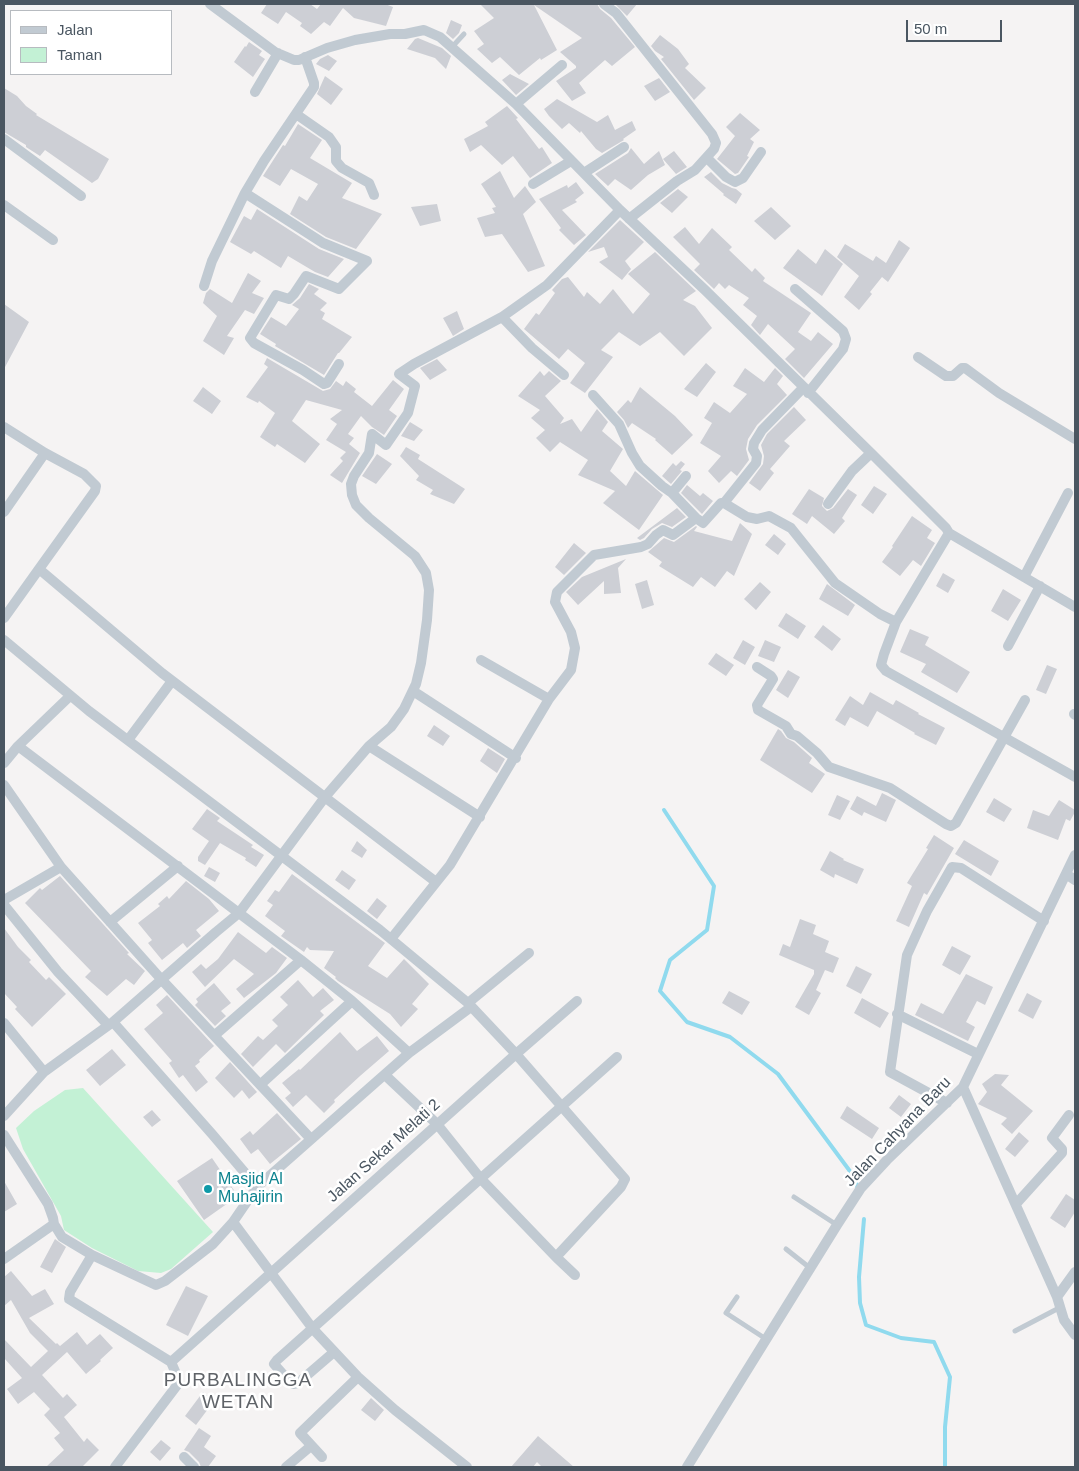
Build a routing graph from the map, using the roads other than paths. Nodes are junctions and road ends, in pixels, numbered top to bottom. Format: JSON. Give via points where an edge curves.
{"nodes":[{"id":1,"x":210,"y":4,"type":"edge"},
{"id":2,"x":604,"y":4,"type":"edge"},
{"id":3,"x":464,"y":34,"type":"dead end"},
{"id":4,"x":452,"y":47,"type":"junction"},
{"id":5,"x":278,"y":53,"type":"junction"},
{"id":6,"x":305,"y":57,"type":"junction"},
{"id":7,"x":562,"y":65,"type":"dead end"},
{"id":8,"x":255,"y":92,"type":"dead end"},
{"id":9,"x":516,"y":104,"type":"junction"},
{"id":10,"x":296,"y":114,"type":"junction"},
{"id":11,"x":4,"y":139,"type":"edge"},
{"id":12,"x":624,"y":147,"type":"dead end"},
{"id":13,"x":761,"y":152,"type":"dead end"},
{"id":14,"x":707,"y":158,"type":"junction"},
{"id":15,"x":571,"y":161,"type":"junction"},
{"id":16,"x":584,"y":173,"type":"junction"},
{"id":17,"x":533,"y":184,"type":"dead end"},
{"id":18,"x":245,"y":193,"type":"junction"},
{"id":19,"x":374,"y":195,"type":"dead end"},
{"id":20,"x":81,"y":196,"type":"dead end"},
{"id":21,"x":4,"y":205,"type":"edge"},
{"id":22,"x":620,"y":210,"type":"junction"},
{"id":23,"x":629,"y":219,"type":"junction"},
{"id":24,"x":53,"y":240,"type":"dead end"},
{"id":25,"x":204,"y":286,"type":"dead end"},
{"id":26,"x":795,"y":289,"type":"dead end"},
{"id":27,"x":502,"y":317,"type":"junction"},
{"id":28,"x":918,"y":357,"type":"dead end"},
{"id":29,"x":339,"y":364,"type":"dead end"},
{"id":30,"x":564,"y":375,"type":"dead end"},
{"id":31,"x":806,"y":391,"type":"junction"},
{"id":32,"x":592,"y":395,"type":"dead end"},
{"id":33,"x":4,"y":427,"type":"edge"},
{"id":34,"x":1075,"y":439,"type":"edge"},
{"id":35,"x":46,"y":453,"type":"junction"},
{"id":36,"x":871,"y":453,"type":"junction"},
{"id":37,"x":686,"y":476,"type":"dead end"},
{"id":38,"x":672,"y":493,"type":"junction"},
{"id":39,"x":1068,"y":493,"type":"dead end"},
{"id":40,"x":724,"y":503,"type":"junction"},
{"id":41,"x":828,"y":504,"type":"dead end"},
{"id":42,"x":4,"y":512,"type":"edge"},
{"id":43,"x":696,"y":518,"type":"junction"},
{"id":44,"x":948,"y":533,"type":"junction"},
{"id":45,"x":40,"y":569,"type":"junction"},
{"id":46,"x":1024,"y":577,"type":"junction"},
{"id":47,"x":1040,"y":586,"type":"junction"},
{"id":48,"x":1075,"y":607,"type":"edge"},
{"id":49,"x":4,"y":618,"type":"edge"},
{"id":50,"x":896,"y":622,"type":"junction"},
{"id":51,"x":4,"y":641,"type":"edge"},
{"id":52,"x":1008,"y":646,"type":"dead end"},
{"id":53,"x":481,"y":660,"type":"dead end"},
{"id":54,"x":758,"y":667,"type":"dead end"},
{"id":55,"x":172,"y":681,"type":"junction"},
{"id":56,"x":412,"y":691,"type":"junction"},
{"id":57,"x":70,"y":696,"type":"junction"},
{"id":58,"x":550,"y":699,"type":"junction"},
{"id":59,"x":1025,"y":700,"type":"dead end"},
{"id":60,"x":1005,"y":737,"type":"junction"},
{"id":61,"x":128,"y":740,"type":"junction"},
{"id":62,"x":18,"y":746,"type":"junction"},
{"id":63,"x":369,"y":746,"type":"junction"},
{"id":64,"x":516,"y":758,"type":"junction"},
{"id":65,"x":4,"y":763,"type":"edge"},
{"id":66,"x":1075,"y":777,"type":"edge"},
{"id":67,"x":4,"y":785,"type":"edge"},
{"id":68,"x":326,"y":797,"type":"junction"},
{"id":69,"x":480,"y":817,"type":"junction"},
{"id":70,"x":1075,"y":855,"type":"edge"},
{"id":71,"x":282,"y":857,"type":"junction"},
{"id":72,"x":178,"y":866,"type":"junction"},
{"id":73,"x":61,"y":867,"type":"junction"},
{"id":74,"x":1071,"y":877,"type":"edge"},
{"id":75,"x":436,"y":882,"type":"junction"},
{"id":76,"x":4,"y":900,"type":"edge"},
{"id":77,"x":4,"y":905,"type":"edge"},
{"id":78,"x":239,"y":913,"type":"junction"},
{"id":79,"x":1044,"y":920,"type":"junction"},
{"id":80,"x":110,"y":922,"type":"junction"},
{"id":81,"x":390,"y":939,"type":"junction"},
{"id":82,"x":529,"y":953,"type":"dead end"},
{"id":83,"x":301,"y":960,"type":"junction"},
{"id":84,"x":161,"y":979,"type":"junction"},
{"id":85,"x":352,"y":1001,"type":"junction"},
{"id":86,"x":577,"y":1001,"type":"dead end"},
{"id":87,"x":470,"y":1005,"type":"junction"},
{"id":88,"x":897,"y":1014,"type":"junction"},
{"id":89,"x":4,"y":1023,"type":"edge"},
{"id":90,"x":111,"y":1023,"type":"junction"},
{"id":91,"x":214,"y":1035,"type":"junction"},
{"id":92,"x":409,"y":1053,"type":"junction"},
{"id":93,"x":516,"y":1054,"type":"junction"},
{"id":94,"x":978,"y":1054,"type":"junction"},
{"id":95,"x":617,"y":1057,"type":"dead end"},
{"id":96,"x":44,"y":1072,"type":"junction"},
{"id":97,"x":385,"y":1075,"type":"junction"},
{"id":98,"x":261,"y":1084,"type":"junction"},
{"id":99,"x":963,"y":1086,"type":"junction"},
{"id":100,"x":947,"y":1103,"type":"junction"},
{"id":101,"x":562,"y":1107,"type":"junction"},
{"id":102,"x":1069,"y":1115,"type":"dead end"},
{"id":103,"x":4,"y":1116,"type":"edge"},
{"id":104,"x":437,"y":1124,"type":"junction"},
{"id":105,"x":4,"y":1135,"type":"edge"},
{"id":106,"x":311,"y":1139,"type":"junction"},
{"id":107,"x":481,"y":1179,"type":"junction"},
{"id":108,"x":256,"y":1187,"type":"junction"},
{"id":109,"x":794,"y":1197,"type":"dead end"},
{"id":110,"x":1016,"y":1204,"type":"junction"},
{"id":111,"x":233,"y":1222,"type":"junction"},
{"id":112,"x":54,"y":1224,"type":"junction"},
{"id":113,"x":837,"y":1225,"type":"junction"},
{"id":114,"x":786,"y":1249,"type":"dead end"},
{"id":115,"x":92,"y":1256,"type":"junction"},
{"id":116,"x":556,"y":1257,"type":"junction"},
{"id":117,"x":4,"y":1259,"type":"edge"},
{"id":118,"x":810,"y":1268,"type":"junction"},
{"id":119,"x":1075,"y":1272,"type":"edge"},
{"id":120,"x":271,"y":1273,"type":"junction"},
{"id":121,"x":575,"y":1275,"type":"dead end"},
{"id":122,"x":737,"y":1296,"type":"dead end"},
{"id":123,"x":1058,"y":1302,"type":"junction"},
{"id":124,"x":313,"y":1329,"type":"junction"},
{"id":125,"x":1015,"y":1330,"type":"dead end"},
{"id":126,"x":1075,"y":1336,"type":"edge"},
{"id":127,"x":767,"y":1339,"type":"junction"},
{"id":128,"x":334,"y":1352,"type":"junction"},
{"id":129,"x":171,"y":1362,"type":"junction"},
{"id":130,"x":358,"y":1378,"type":"junction"},
{"id":131,"x":311,"y":1446,"type":"junction"},
{"id":132,"x":184,"y":1457,"type":"dead end"},
{"id":133,"x":322,"y":1457,"type":"dead end"},
{"id":134,"x":115,"y":1467,"type":"edge"},
{"id":135,"x":194,"y":1467,"type":"edge"},
{"id":136,"x":286,"y":1467,"type":"edge"},
{"id":137,"x":467,"y":1467,"type":"edge"},
{"id":138,"x":687,"y":1467,"type":"edge"}],
"edges":[{"from":1,"to":5,"type":"street"},
{"from":2,"to":14,"type":"street","via":[[616,13],[712,134],[716,143]]},
{"from":3,"to":4,"type":"lane"},
{"from":4,"to":6,"type":"street","via":[[436,35],[419,30],[355,40]]},
{"from":4,"to":9,"type":"street"},
{"from":5,"to":6,"type":"street","via":[[294,60]]},
{"from":5,"to":8,"type":"street"},
{"from":6,"to":10,"type":"street","via":[[314,87]]},
{"from":7,"to":9,"type":"street"},
{"from":9,"to":15,"type":"street"},
{"from":10,"to":18,"type":"street"},
{"from":10,"to":19,"type":"street","via":[[329,137],[336,147],[336,161],[369,183]]},
{"from":11,"to":20,"type":"street"},
{"from":12,"to":16,"type":"street"},
{"from":13,"to":14,"type":"street","via":[[743,178],[734,182]]},
{"from":14,"to":23,"type":"street"},
{"from":15,"to":16,"type":"street"},
{"from":15,"to":17,"type":"street"},
{"from":16,"to":22,"type":"street"},
{"from":18,"to":25,"type":"street","via":[[212,260]]},
{"from":18,"to":29,"type":"street","via":[[323,243],[367,261],[339,290],[306,276],[289,299],[276,295],[250,338],[254,344],[324,384]]},
{"from":21,"to":24,"type":"street"},
{"from":22,"to":23,"type":"street"},
{"from":22,"to":27,"type":"street","via":[[547,285]]},
{"from":23,"to":31,"type":"street"},
{"from":26,"to":31,"type":"street","via":[[842,331],[846,339],[843,349]]},
{"from":27,"to":30,"type":"street"},
{"from":27,"to":56,"type":"street","via":[[399,374],[415,386],[408,414],[386,445],[372,434],[369,453],[351,484],[356,505],[415,556],[426,573],[429,590],[422,663]]},
{"from":28,"to":34,"type":"street","via":[[950,377],[965,368],[999,393]]},
{"from":31,"to":36,"type":"street"},
{"from":31,"to":40,"type":"street","via":[[762,430],[754,442],[756,463]]},
{"from":32,"to":38,"type":"street","via":[[619,424],[640,466]]},
{"from":33,"to":35,"type":"street"},
{"from":35,"to":42,"type":"street"},
{"from":35,"to":45,"type":"street","via":[[84,474],[96,486]]},
{"from":36,"to":41,"type":"street","via":[[852,471]]},
{"from":36,"to":44,"type":"street"},
{"from":37,"to":38,"type":"street"},
{"from":38,"to":43,"type":"street"},
{"from":39,"to":46,"type":"street"},
{"from":40,"to":43,"type":"street","via":[[703,523]]},
{"from":40,"to":50,"type":"street","via":[[747,517],[770,516],[791,528],[834,583]]},
{"from":43,"to":58,"type":"street","via":[[673,535],[663,530],[648,544],[594,555],[557,592],[556,602],[575,648],[571,670]]},
{"from":44,"to":46,"type":"street"},
{"from":44,"to":50,"type":"street"},
{"from":45,"to":49,"type":"street"},
{"from":45,"to":55,"type":"street"},
{"from":46,"to":47,"type":"street"},
{"from":47,"to":48,"type":"street"},
{"from":47,"to":52,"type":"street"},
{"from":50,"to":60,"type":"street","via":[[884,654],[882,665],[886,672]]},
{"from":51,"to":57,"type":"street"},
{"from":53,"to":58,"type":"street"},
{"from":54,"to":60,"type":"street","via":[[773,680],[757,705],[758,710],[786,726],[829,766],[890,788],[951,826],[956,823]]},
{"from":55,"to":61,"type":"street"},
{"from":55,"to":68,"type":"street"},
{"from":56,"to":63,"type":"street","via":[[391,727]]},
{"from":56,"to":64,"type":"street"},
{"from":57,"to":61,"type":"street"},
{"from":57,"to":62,"type":"street"},
{"from":58,"to":64,"type":"street"},
{"from":59,"to":60,"type":"street"},
{"from":60,"to":66,"type":"street"},
{"from":61,"to":71,"type":"street"},
{"from":62,"to":65,"type":"street"},
{"from":62,"to":72,"type":"street"},
{"from":63,"to":68,"type":"street"},
{"from":63,"to":69,"type":"street"},
{"from":64,"to":69,"type":"street"},
{"from":67,"to":73,"type":"street"},
{"from":68,"to":71,"type":"street"},
{"from":68,"to":75,"type":"street"},
{"from":69,"to":75,"type":"street"},
{"from":70,"to":74,"type":"street","name":"Jalan Cahyana Baru"},
{"from":71,"to":78,"type":"street"},
{"from":71,"to":81,"type":"street"},
{"from":72,"to":78,"type":"street"},
{"from":72,"to":80,"type":"street"},
{"from":73,"to":76,"type":"street"},
{"from":73,"to":80,"type":"street"},
{"from":74,"to":79,"type":"street","name":"Jalan Cahyana Baru"},
{"from":75,"to":81,"type":"street"},
{"from":77,"to":90,"type":"street","via":[[58,972]]},
{"from":78,"to":83,"type":"street"},
{"from":78,"to":84,"type":"street"},
{"from":79,"to":88,"type":"street","via":[[961,868],[952,867],[907,955]]},
{"from":79,"to":94,"type":"street","name":"Jalan Cahyana Baru"},
{"from":80,"to":84,"type":"street"},
{"from":81,"to":87,"type":"street"},
{"from":82,"to":87,"type":"street"},
{"from":83,"to":85,"type":"street"},
{"from":83,"to":91,"type":"street"},
{"from":84,"to":90,"type":"street"},
{"from":84,"to":91,"type":"street"},
{"from":85,"to":92,"type":"street"},
{"from":85,"to":98,"type":"street"},
{"from":86,"to":93,"type":"street","name":"Jalan Sekar Melati 2"},
{"from":87,"to":92,"type":"street"},
{"from":87,"to":93,"type":"street"},
{"from":88,"to":94,"type":"street"},
{"from":88,"to":100,"type":"street","via":[[890,1072]]},
{"from":89,"to":96,"type":"street"},
{"from":90,"to":96,"type":"street"},
{"from":90,"to":108,"type":"street"},
{"from":91,"to":98,"type":"street"},
{"from":92,"to":97,"type":"street"},
{"from":93,"to":101,"type":"street"},
{"from":93,"to":104,"type":"street","name":"Jalan Sekar Melati 2"},
{"from":94,"to":99,"type":"street","name":"Jalan Cahyana Baru"},
{"from":95,"to":101,"type":"street"},
{"from":96,"to":103,"type":"street"},
{"from":97,"to":104,"type":"street"},
{"from":97,"to":106,"type":"street"},
{"from":98,"to":106,"type":"street"},
{"from":99,"to":100,"type":"street","name":"Jalan Cahyana Baru"},
{"from":99,"to":110,"type":"street"},
{"from":100,"to":113,"type":"street","name":"Jalan Cahyana Baru","via":[[861,1188]]},
{"from":101,"to":107,"type":"street"},
{"from":101,"to":116,"type":"street","via":[[625,1179]]},
{"from":102,"to":110,"type":"street","via":[[1052,1138],[1062,1153]]},
{"from":104,"to":107,"type":"street"},
{"from":104,"to":120,"type":"street","name":"Jalan Sekar Melati 2"},
{"from":105,"to":112,"type":"street","via":[[48,1204]]},
{"from":106,"to":108,"type":"street"},
{"from":107,"to":116,"type":"street"},
{"from":107,"to":124,"type":"street"},
{"from":108,"to":111,"type":"street"},
{"from":109,"to":113,"type":"lane"},
{"from":110,"to":123,"type":"street"},
{"from":111,"to":115,"type":"street","via":[[212,1244],[156,1285]]},
{"from":111,"to":120,"type":"street"},
{"from":112,"to":115,"type":"street","via":[[62,1237]]},
{"from":112,"to":117,"type":"street"},
{"from":113,"to":118,"type":"street","name":"Jalan Cahyana Baru"},
{"from":114,"to":118,"type":"lane"},
{"from":115,"to":129,"type":"street","via":[[69,1299]]},
{"from":116,"to":121,"type":"street"},
{"from":118,"to":127,"type":"street","name":"Jalan Cahyana Baru"},
{"from":119,"to":123,"type":"street"},
{"from":120,"to":124,"type":"street"},
{"from":120,"to":129,"type":"street","name":"Jalan Sekar Melati 2"},
{"from":122,"to":127,"type":"lane","via":[[726,1313]]},
{"from":123,"to":125,"type":"lane"},
{"from":123,"to":126,"type":"street","via":[[1064,1320]]},
{"from":124,"to":128,"type":"street"},
{"from":124,"to":128,"type":"street","via":[[274,1364],[288,1381],[298,1384]]},
{"from":127,"to":138,"type":"street","name":"Jalan Cahyana Baru"},
{"from":128,"to":130,"type":"street"},
{"from":129,"to":134,"type":"street","via":[[178,1384]]},
{"from":130,"to":131,"type":"street","via":[[302,1431],[301,1435]]},
{"from":130,"to":137,"type":"street"},
{"from":131,"to":133,"type":"street"},
{"from":131,"to":136,"type":"street"},
{"from":132,"to":135,"type":"street"}]}
